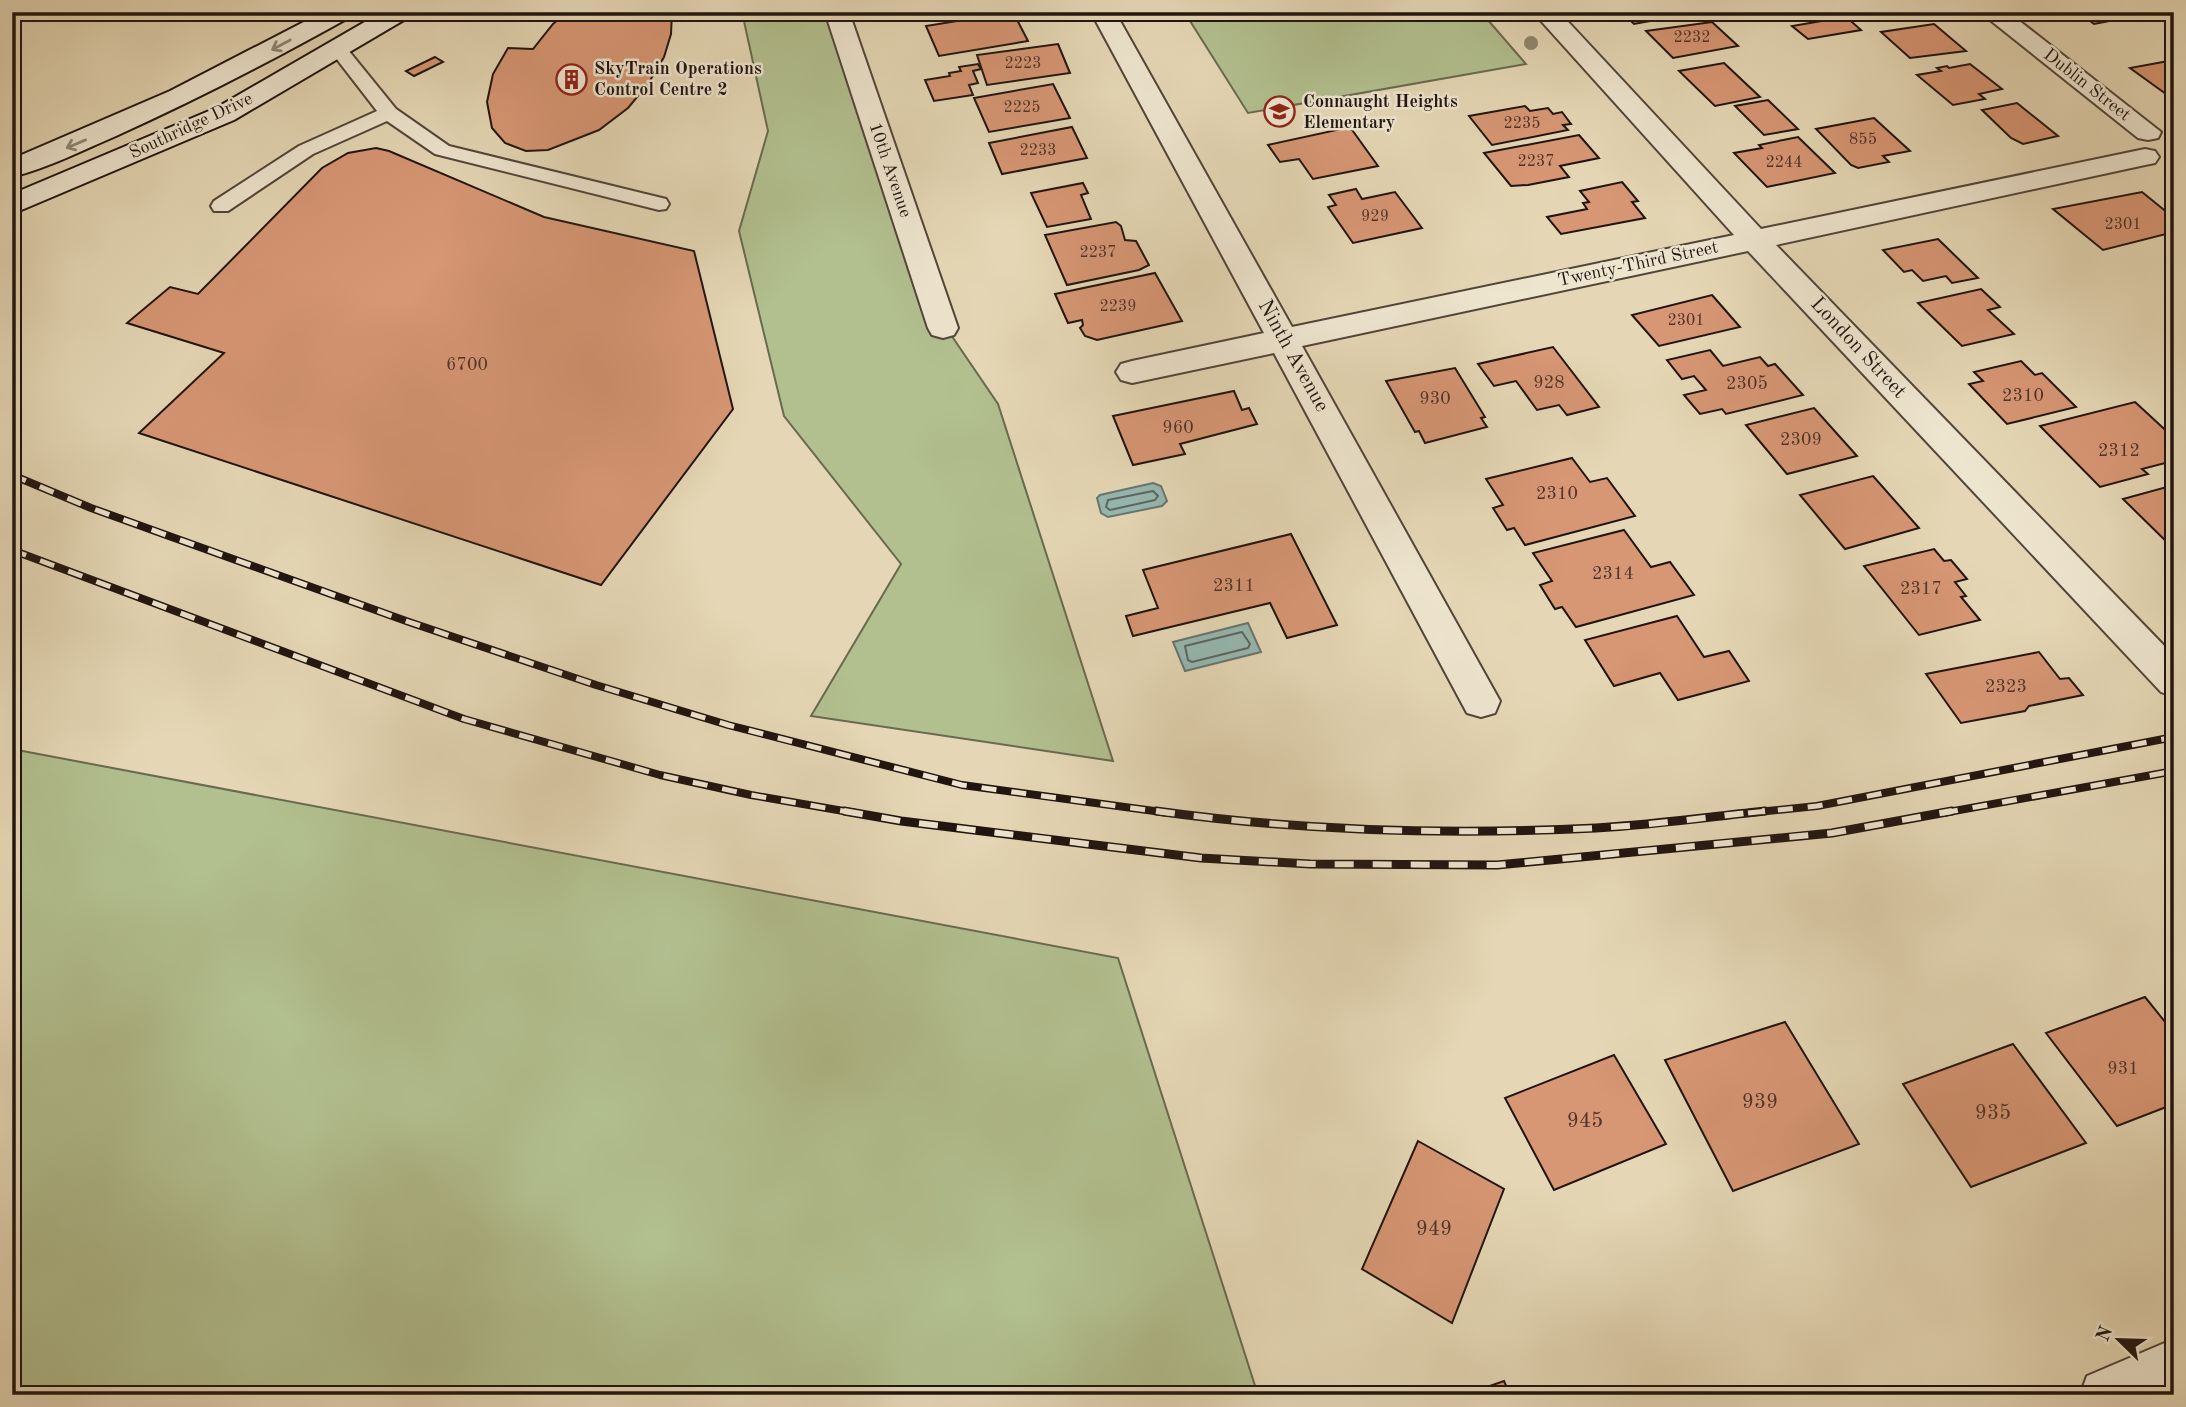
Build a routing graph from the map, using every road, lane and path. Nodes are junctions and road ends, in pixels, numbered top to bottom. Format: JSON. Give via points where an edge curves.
{"nodes":[{"id":1,"x":341,"y":12,"type":"edge"},
{"id":2,"x":352,"y":12,"type":"edge"},
{"id":3,"x":400,"y":12,"type":"edge"},
{"id":4,"x":837,"y":12,"type":"edge"},
{"id":5,"x":1103,"y":12,"type":"edge"},
{"id":6,"x":1545,"y":12,"type":"edge"},
{"id":7,"x":1992,"y":12,"type":"edge"},
{"id":8,"x":338,"y":49,"type":"junction"},
{"id":9,"x":389,"y":113,"type":"junction"},
{"id":10,"x":2158,"y":148,"type":"edge"},
{"id":11,"x":12,"y":169,"type":"edge"},
{"id":12,"x":659,"y":204,"type":"dead end"},
{"id":13,"x":12,"y":205,"type":"edge"},
{"id":14,"x":221,"y":206,"type":"dead end"},
{"id":15,"x":1754,"y":239,"type":"junction"},
{"id":16,"x":943,"y":328,"type":"dead end"},
{"id":17,"x":1284,"y":341,"type":"junction"},
{"id":18,"x":1132,"y":372,"type":"dead end"},
{"id":19,"x":2174,"y":681,"type":"edge"},
{"id":20,"x":1480,"y":701,"type":"dead end"},
{"id":21,"x":2174,"y":1365,"type":"edge"},
{"id":22,"x":2106,"y":1395,"type":"edge"}],
"edges":[{"from":1,"to":11,"type":"street","name":"Southridge Drive","one_way":true,"via":[[200,88]]},
{"from":2,"to":8,"type":"street"},
{"from":3,"to":8,"type":"street","name":"Southridge Drive"},
{"from":4,"to":16,"type":"street","name":"10th Avenue"},
{"from":5,"to":17,"type":"street","name":"Ninth Avenue"},
{"from":6,"to":15,"type":"street","name":"London Street"},
{"from":7,"to":10,"type":"street","name":"Dublin Street"},
{"from":8,"to":9,"type":"lane"},
{"from":8,"to":13,"type":"street","name":"Southridge Drive","via":[[225,114]]},
{"from":9,"to":12,"type":"lane","via":[[442,150]]},
{"from":9,"to":14,"type":"lane","via":[[306,150]]},
{"from":10,"to":15,"type":"street","name":"Twenty-Third Street"},
{"from":15,"to":17,"type":"street","name":"Twenty-Third Street"},
{"from":15,"to":19,"type":"street","name":"London Street"},
{"from":17,"to":18,"type":"street","name":"Twenty-Third Street"},
{"from":17,"to":20,"type":"street","name":"Ninth Avenue"},
{"from":21,"to":22,"type":"street"}]}
